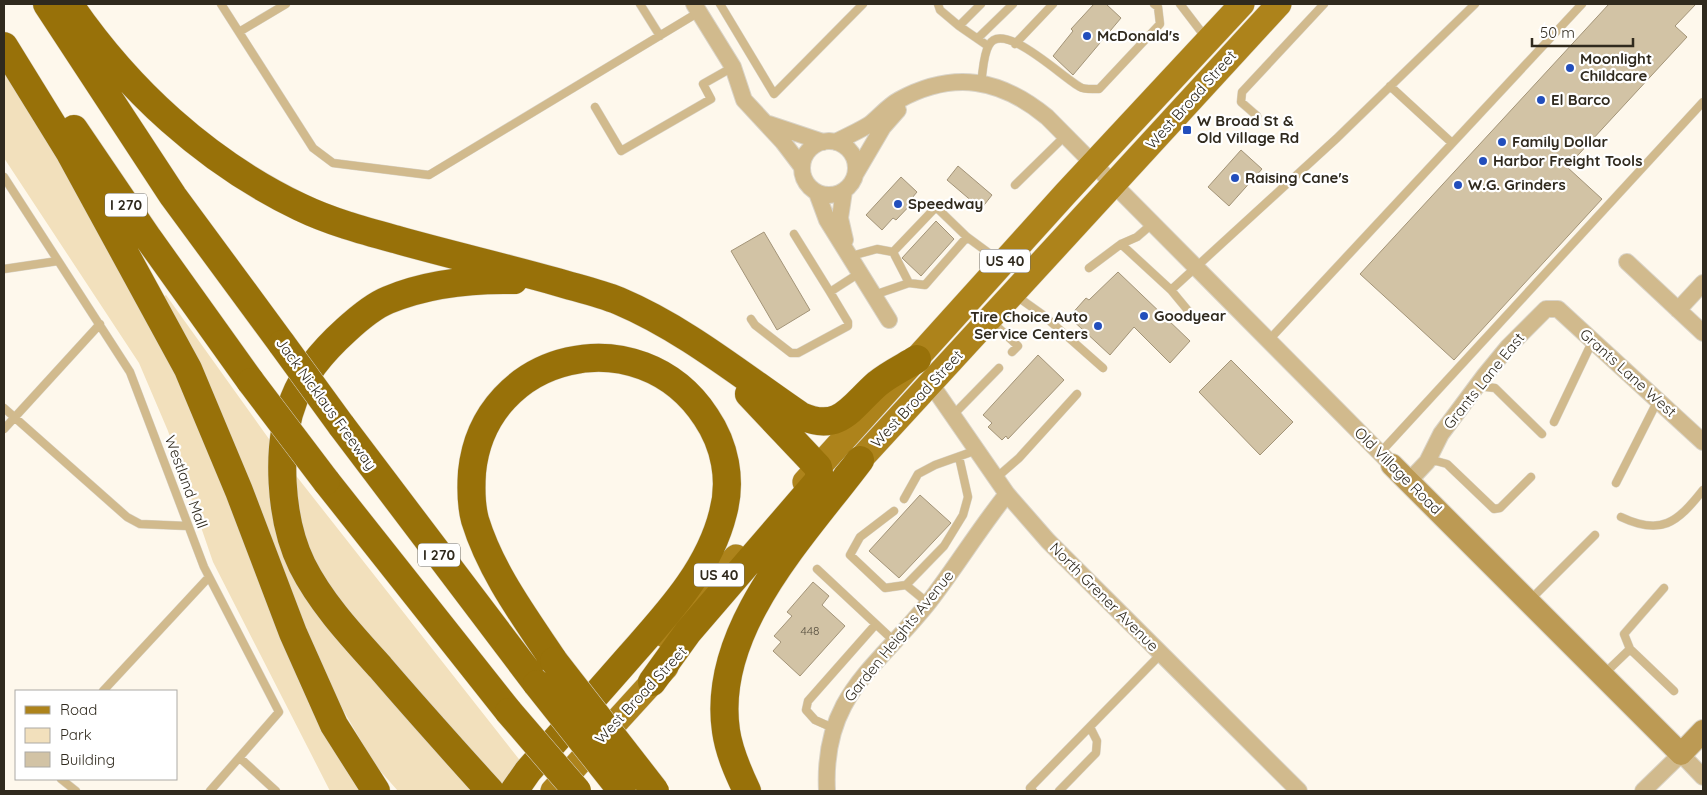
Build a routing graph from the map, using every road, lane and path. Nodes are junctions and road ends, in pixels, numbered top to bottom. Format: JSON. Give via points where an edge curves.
{"nodes":[{"id":1,"x":47,"y":4,"type":"edge"},
{"id":2,"x":69,"y":4,"type":"edge"},
{"id":3,"x":221,"y":4,"type":"edge"},
{"id":4,"x":286,"y":4,"type":"edge"},
{"id":5,"x":640,"y":4,"type":"edge"},
{"id":6,"x":720,"y":4,"type":"edge"},
{"id":7,"x":863,"y":4,"type":"edge"},
{"id":8,"x":938,"y":4,"type":"edge"},
{"id":9,"x":981,"y":4,"type":"edge"},
{"id":10,"x":1013,"y":4,"type":"edge"},
{"id":11,"x":1053,"y":4,"type":"edge"},
{"id":12,"x":1154,"y":4,"type":"edge"},
{"id":13,"x":1180,"y":4,"type":"edge"},
{"id":14,"x":1242,"y":4,"type":"edge"},
{"id":15,"x":1279,"y":4,"type":"edge"},
{"id":16,"x":1324,"y":4,"type":"edge"},
{"id":17,"x":1475,"y":4,"type":"edge"},
{"id":18,"x":1582,"y":4,"type":"edge"},
{"id":19,"x":697,"y":8,"type":"edge"},
{"id":20,"x":4,"y":26,"type":"edge"},
{"id":21,"x":959,"y":26,"type":"junction"},
{"id":22,"x":239,"y":32,"type":"junction"},
{"id":23,"x":660,"y":36,"type":"junction"},
{"id":24,"x":978,"y":38,"type":"junction"},
{"id":25,"x":1208,"y":41,"type":"junction"},
{"id":26,"x":1015,"y":44,"type":"junction"},
{"id":27,"x":4,"y":46,"type":"edge"},
{"id":28,"x":988,"y":46,"type":"junction"},
{"id":29,"x":733,"y":66,"type":"junction"},
{"id":30,"x":981,"y":83,"type":"junction"},
{"id":31,"x":1390,"y":86,"type":"junction"},
{"id":32,"x":921,"y":91,"type":"junction"},
{"id":33,"x":1703,"y":102,"type":"edge"},
{"id":34,"x":594,"y":107,"type":"dead end"},
{"id":35,"x":1257,"y":116,"type":"dead end"},
{"id":36,"x":767,"y":124,"type":"junction"},
{"id":37,"x":1066,"y":135,"type":"junction"},
{"id":38,"x":829,"y":142,"type":"junction"},
{"id":39,"x":1452,"y":143,"type":"junction"},
{"id":40,"x":1093,"y":164,"type":"junction"},
{"id":41,"x":802,"y":167,"type":"junction"},
{"id":42,"x":856,"y":173,"type":"junction"},
{"id":43,"x":4,"y":177,"type":"edge"},
{"id":44,"x":1113,"y":184,"type":"junction"},
{"id":45,"x":1015,"y":185,"type":"dead end"},
{"id":46,"x":844,"y":191,"type":"junction"},
{"id":47,"x":817,"y":193,"type":"junction"},
{"id":48,"x":1152,"y":224,"type":"junction"},
{"id":49,"x":794,"y":234,"type":"dead end"},
{"id":50,"x":967,"y":237,"type":"junction"},
{"id":51,"x":1121,"y":244,"type":"junction"},
{"id":52,"x":893,"y":252,"type":"junction"},
{"id":53,"x":851,"y":256,"type":"junction"},
{"id":54,"x":58,"y":261,"type":"junction"},
{"id":55,"x":1627,"y":262,"type":"dead end"},
{"id":56,"x":1002,"y":263,"type":"junction"},
{"id":57,"x":1194,"y":267,"type":"junction"},
{"id":58,"x":1089,"y":268,"type":"dead end"},
{"id":59,"x":4,"y":269,"type":"edge"},
{"id":60,"x":861,"y":272,"type":"junction"},
{"id":61,"x":551,"y":281,"type":"junction"},
{"id":62,"x":909,"y":283,"type":"junction"},
{"id":63,"x":1703,"y":283,"type":"edge"},
{"id":64,"x":1170,"y":290,"type":"junction"},
{"id":65,"x":830,"y":292,"type":"junction"},
{"id":66,"x":1013,"y":294,"type":"junction"},
{"id":67,"x":874,"y":295,"type":"junction"},
{"id":68,"x":1550,"y":307,"type":"joint"},
{"id":69,"x":1678,"y":310,"type":"junction"},
{"id":70,"x":1195,"y":318,"type":"dead end"},
{"id":71,"x":751,"y":319,"type":"dead end"},
{"id":72,"x":889,"y":320,"type":"dead end"},
{"id":73,"x":990,"y":320,"type":"junction"},
{"id":74,"x":100,"y":324,"type":"junction"},
{"id":75,"x":1703,"y":333,"type":"edge"},
{"id":76,"x":1593,"y":340,"type":"junction"},
{"id":77,"x":1268,"y":341,"type":"junction"},
{"id":78,"x":1012,"y":352,"type":"dead end"},
{"id":79,"x":712,"y":354,"type":"junction"},
{"id":80,"x":917,"y":359,"type":"junction"},
{"id":81,"x":999,"y":368,"type":"dead end"},
{"id":82,"x":1103,"y":368,"type":"dead end"},
{"id":83,"x":931,"y":384,"type":"junction"},
{"id":84,"x":1477,"y":386,"type":"junction"},
{"id":85,"x":1077,"y":394,"type":"dead end"},
{"id":86,"x":1658,"y":400,"type":"junction"},
{"id":87,"x":4,"y":408,"type":"edge"},
{"id":88,"x":953,"y":415,"type":"junction"},
{"id":89,"x":14,"y":417,"type":"junction"},
{"id":90,"x":1554,"y":422,"type":"dead end"},
{"id":91,"x":4,"y":429,"type":"edge"},
{"id":92,"x":1542,"y":434,"type":"dead end"},
{"id":93,"x":1703,"y":442,"type":"edge"},
{"id":94,"x":977,"y":450,"type":"junction"},
{"id":95,"x":959,"y":456,"type":"junction"},
{"id":96,"x":1386,"y":459,"type":"junction"},
{"id":97,"x":860,"y":460,"type":"junction"},
{"id":98,"x":1427,"y":462,"type":"junction"},
{"id":99,"x":818,"y":467,"type":"junction"},
{"id":100,"x":1531,"y":477,"type":"dead end"},
{"id":101,"x":996,"y":478,"type":"junction"},
{"id":102,"x":1409,"y":482,"type":"junction"},
{"id":103,"x":1616,"y":484,"type":"dead end"},
{"id":104,"x":1703,"y":490,"type":"edge"},
{"id":105,"x":1007,"y":494,"type":"junction"},
{"id":106,"x":904,"y":499,"type":"dead end"},
{"id":107,"x":894,"y":511,"type":"dead end"},
{"id":108,"x":1621,"y":517,"type":"dead end"},
{"id":109,"x":187,"y":526,"type":"junction"},
{"id":110,"x":1595,"y":536,"type":"dead end"},
{"id":111,"x":817,"y":569,"type":"dead end"},
{"id":112,"x":209,"y":577,"type":"junction"},
{"id":113,"x":906,"y":585,"type":"junction"},
{"id":114,"x":1664,"y":588,"type":"dead end"},
{"id":115,"x":1528,"y":602,"type":"junction"},
{"id":116,"x":928,"y":603,"type":"junction"},
{"id":117,"x":876,"y":624,"type":"junction"},
{"id":118,"x":894,"y":641,"type":"junction"},
{"id":119,"x":1630,"y":649,"type":"junction"},
{"id":120,"x":1161,"y":654,"type":"junction"},
{"id":121,"x":1603,"y":676,"type":"junction"},
{"id":122,"x":652,"y":682,"type":"junction"},
{"id":123,"x":104,"y":690,"type":"edge"},
{"id":124,"x":1674,"y":691,"type":"dead end"},
{"id":125,"x":1090,"y":727,"type":"junction"},
{"id":126,"x":834,"y":728,"type":"junction"},
{"id":127,"x":1703,"y":731,"type":"edge"},
{"id":128,"x":1681,"y":754,"type":"junction"},
{"id":129,"x":240,"y":758,"type":"junction"},
{"id":130,"x":1703,"y":776,"type":"edge"},
{"id":131,"x":62,"y":780,"type":"edge"},
{"id":132,"x":482,"y":782,"type":"edge"},
{"id":133,"x":76,"y":791,"type":"edge"},
{"id":134,"x":210,"y":791,"type":"edge"},
{"id":135,"x":276,"y":791,"type":"edge"},
{"id":136,"x":376,"y":791,"type":"edge"},
{"id":137,"x":514,"y":791,"type":"edge"},
{"id":138,"x":520,"y":791,"type":"edge"},
{"id":139,"x":553,"y":791,"type":"edge"},
{"id":140,"x":578,"y":791,"type":"edge"},
{"id":141,"x":622,"y":791,"type":"edge"},
{"id":142,"x":655,"y":791,"type":"edge"},
{"id":143,"x":747,"y":791,"type":"edge"},
{"id":144,"x":828,"y":791,"type":"edge"},
{"id":145,"x":1033,"y":791,"type":"edge"},
{"id":146,"x":1059,"y":791,"type":"edge"},
{"id":147,"x":1299,"y":791,"type":"edge"},
{"id":148,"x":1643,"y":791,"type":"edge"}],
"edges":[{"from":1,"to":141,"type":"highway","name":"Jack Nicklaus Freeway","number":"I 270","bridge":true,"via":[[173,196],[341,426]]},
{"from":2,"to":61,"type":"highway","via":[[132,82],[158,108],[185,134],[240,173],[300,207],[350,227]]},
{"from":3,"to":22,"type":"lane"},
{"from":4,"to":22,"type":"lane"},
{"from":5,"to":23,"type":"lane"},
{"from":6,"to":7,"type":"lane","via":[[774,94]]},
{"from":8,"to":21,"type":"lane","via":[[940,10]]},
{"from":9,"to":21,"type":"lane"},
{"from":10,"to":24,"type":"lane"},
{"from":11,"to":26,"type":"lane"},
{"from":12,"to":26,"type":"lane","via":[[1158,7],[1160,24],[1099,89],[1081,89],[1030,50]]},
{"from":13,"to":25,"type":"lane"},
{"from":14,"to":25,"type":"main road","name":"West Broad Street","number":"US 40"},
{"from":15,"to":44,"type":"main road","name":"West Broad Street","number":"US 40"},
{"from":16,"to":35,"type":"lane","via":[[1242,92],[1241,102]]},
{"from":17,"to":31,"type":"lane"},
{"from":18,"to":39,"type":"lane"},
{"from":19,"to":23,"type":"lane"},
{"from":19,"to":29,"type":"street"},
{"from":20,"to":140,"type":"highway","number":"I 270","bridge":true,"via":[[148,238],[326,482],[510,712]]},
{"from":21,"to":24,"type":"lane"},
{"from":22,"to":23,"type":"lane","via":[[313,148],[333,163],[429,175]]},
{"from":24,"to":28,"type":"lane"},
{"from":25,"to":40,"type":"main road","name":"West Broad Street","number":"US 40"},
{"from":26,"to":28,"type":"lane","via":[[1001,38]]},
{"from":27,"to":136,"type":"highway","via":[[70,153],[188,369],[240,491],[300,650],[334,724]]},
{"from":28,"to":30,"type":"lane"},
{"from":29,"to":34,"type":"lane","via":[[703,84],[711,99],[621,151]]},
{"from":29,"to":36,"type":"street","via":[[744,100]]},
{"from":30,"to":32,"type":"street","name":"Old Village Road","via":[[950,84]]},
{"from":30,"to":37,"type":"street","name":"Old Village Road","via":[[1012,92],[1030,102]]},
{"from":31,"to":39,"type":"lane"},
{"from":31,"to":57,"type":"lane"},
{"from":32,"to":38,"type":"street","name":"Old Village Road","via":[[900,100],[871,123]]},
{"from":32,"to":42,"type":"street","via":[[884,127]]},
{"from":33,"to":96,"type":"lane"},
{"from":36,"to":38,"type":"street"},
{"from":36,"to":41,"type":"street"},
{"from":37,"to":40,"type":"street","name":"Old Village Road"},
{"from":37,"to":45,"type":"lane"},
{"from":38,"to":41,"type":"street","via":[[810,148]]},
{"from":38,"to":42,"type":"street","via":[[850,150],[855,158]]},
{"from":39,"to":77,"type":"lane"},
{"from":40,"to":44,"type":"street","name":"Old Village Road"},
{"from":40,"to":56,"type":"main road","name":"West Broad Street","number":"US 40"},
{"from":41,"to":47,"type":"street","via":[[804,180]]},
{"from":42,"to":46,"type":"street"},
{"from":43,"to":54,"type":"lane","name":"Westland Mall"},
{"from":44,"to":48,"type":"street","name":"Old Village Road"},
{"from":44,"to":66,"type":"main road","name":"West Broad Street","number":"US 40"},
{"from":46,"to":47,"type":"street","via":[[836,195]]},
{"from":46,"to":53,"type":"street","via":[[840,218]]},
{"from":47,"to":53,"type":"street","via":[[827,220]]},
{"from":48,"to":51,"type":"lane","via":[[1137,237]]},
{"from":48,"to":57,"type":"street","name":"Old Village Road"},
{"from":49,"to":65,"type":"lane"},
{"from":50,"to":52,"type":"lane","via":[[936,207]]},
{"from":50,"to":56,"type":"lane"},
{"from":50,"to":62,"type":"lane","via":[[925,285]]},
{"from":51,"to":58,"type":"lane"},
{"from":51,"to":64,"type":"lane"},
{"from":52,"to":53,"type":"lane","via":[[877,249]]},
{"from":52,"to":62,"type":"lane"},
{"from":53,"to":60,"type":"street"},
{"from":54,"to":59,"type":"lane"},
{"from":54,"to":74,"type":"lane","name":"Westland Mall"},
{"from":55,"to":69,"type":"street"},
{"from":56,"to":80,"type":"main road","name":"West Broad Street","number":"US 40"},
{"from":57,"to":64,"type":"lane"},
{"from":57,"to":77,"type":"street","name":"Old Village Road"},
{"from":60,"to":65,"type":"lane"},
{"from":60,"to":67,"type":"street"},
{"from":61,"to":79,"type":"highway","via":[[618,300],[676,329]]},
{"from":61,"to":132,"type":"highway","via":[[463,281],[426,286],[386,300],[356,321],[329,346],[310,370],[294,399],[284,441],[284,506],[302,566],[340,622]]},
{"from":62,"to":67,"type":"lane"},
{"from":63,"to":69,"type":"street"},
{"from":64,"to":70,"type":"lane"},
{"from":65,"to":71,"type":"lane","via":[[849,324],[798,353],[790,353],[754,325]]},
{"from":66,"to":73,"type":"main road","name":"West Broad Street","number":"US 40"},
{"from":66,"to":82,"type":"lane","via":[[1043,315]]},
{"from":67,"to":72,"type":"street"},
{"from":68,"to":76,"type":"street","name":"Grants Lane West","via":[[1558,309]]},
{"from":68,"to":84,"type":"street","name":"Grants Lane East","via":[[1508,347]]},
{"from":69,"to":75,"type":"street"},
{"from":73,"to":78,"type":"lane","via":[[1018,346]]},
{"from":73,"to":83,"type":"main road","name":"West Broad Street","number":"US 40"},
{"from":74,"to":89,"type":"lane"},
{"from":74,"to":109,"type":"lane","name":"Westland Mall","via":[[130,372]]},
{"from":76,"to":86,"type":"street","name":"Grants Lane West"},
{"from":76,"to":90,"type":"lane"},
{"from":77,"to":96,"type":"street","name":"Old Village Road"},
{"from":79,"to":80,"type":"highway","via":[[802,416],[823,423],[837,420],[878,383]]},
{"from":79,"to":99,"type":"highway"},
{"from":80,"to":99,"type":"main road","name":"West Broad Street","number":"US 40"},
{"from":81,"to":88,"type":"lane"},
{"from":83,"to":88,"type":"street","name":"North Grener Avenue"},
{"from":83,"to":97,"type":"main road","name":"West Broad Street","number":"US 40"},
{"from":84,"to":92,"type":"lane","via":[[1495,388]]},
{"from":84,"to":98,"type":"street","name":"Grants Lane East","via":[[1443,431]]},
{"from":85,"to":101,"type":"lane","via":[[1019,458]]},
{"from":86,"to":93,"type":"street","name":"Grants Lane West"},
{"from":86,"to":103,"type":"lane"},
{"from":87,"to":89,"type":"lane"},
{"from":88,"to":94,"type":"street","name":"North Grener Avenue"},
{"from":89,"to":91,"type":"lane"},
{"from":89,"to":109,"type":"lane","via":[[127,517],[149,525]]},
{"from":94,"to":95,"type":"lane"},
{"from":94,"to":101,"type":"street","name":"North Grener Avenue"},
{"from":95,"to":106,"type":"lane","via":[[918,474]]},
{"from":95,"to":113,"type":"lane","via":[[968,497],[963,515],[944,546]]},
{"from":96,"to":102,"type":"street","name":"Old Village Road"},
{"from":97,"to":122,"type":"main road","name":"West Broad Street","number":"US 40"},
{"from":97,"to":143,"type":"highway","via":[[766,586],[744,622],[733,650],[726,682],[726,732]]},
{"from":98,"to":100,"type":"lane","via":[[1447,464],[1494,509],[1500,508]]},
{"from":98,"to":102,"type":"street","name":"Grants Lane East"},
{"from":99,"to":122,"type":"highway","via":[[820,479],[688,632]]},
{"from":99,"to":138,"type":"main road","name":"West Broad Street","number":"US 40"},
{"from":101,"to":105,"type":"street","name":"North Grener Avenue"},
{"from":102,"to":115,"type":"street","name":"Old Village Road"},
{"from":104,"to":108,"type":"lane","via":[[1681,513],[1659,526],[1643,526]]},
{"from":105,"to":116,"type":"street","name":"Garden Heights Avenue"},
{"from":105,"to":120,"type":"street","name":"North Grener Avenue","via":[[1048,541]]},
{"from":107,"to":113,"type":"lane","via":[[860,537],[850,555],[886,588]]},
{"from":109,"to":112,"type":"lane","name":"Westland Mall"},
{"from":110,"to":115,"type":"lane"},
{"from":111,"to":117,"type":"lane"},
{"from":112,"to":123,"type":"lane"},
{"from":112,"to":129,"type":"lane","name":"Westland Mall","via":[[279,712]]},
{"from":113,"to":116,"type":"lane"},
{"from":114,"to":119,"type":"lane","via":[[1625,631]]},
{"from":115,"to":121,"type":"street","name":"Old Village Road"},
{"from":116,"to":118,"type":"street","name":"Garden Heights Avenue"},
{"from":117,"to":118,"type":"lane"},
{"from":117,"to":126,"type":"lane","via":[[808,701],[806,710],[809,715]]},
{"from":118,"to":126,"type":"street","name":"Garden Heights Avenue","via":[[848,696]]},
{"from":119,"to":121,"type":"lane"},
{"from":119,"to":124,"type":"lane"},
{"from":120,"to":125,"type":"lane"},
{"from":120,"to":147,"type":"street","name":"North Grener Avenue"},
{"from":121,"to":128,"type":"street","name":"Old Village Road"},
{"from":122,"to":139,"type":"main road","name":"West Broad Street","number":"US 40"},
{"from":125,"to":145,"type":"lane","via":[[1030,788]]},
{"from":125,"to":146,"type":"lane","via":[[1097,741],[1096,753]]},
{"from":126,"to":144,"type":"street","name":"Garden Heights Avenue","via":[[826,770]]},
{"from":127,"to":128,"type":"street"},
{"from":128,"to":130,"type":"street","name":"Old Village Road"},
{"from":128,"to":148,"type":"street"},
{"from":129,"to":134,"type":"lane","name":"Westland Mall"},
{"from":129,"to":135,"type":"lane"},
{"from":131,"to":133,"type":"lane"},
{"from":137,"to":142,"type":"highway","bridge":true,"via":[[528,771],[682,597],[710,548],[724,513],[727,473],[722,448],[701,408],[668,378],[649,366],[605,357],[563,362],[543,369],[509,394],[493,413],[480,436],[473,460],[474,518],[503,584],[554,661]]}]}
